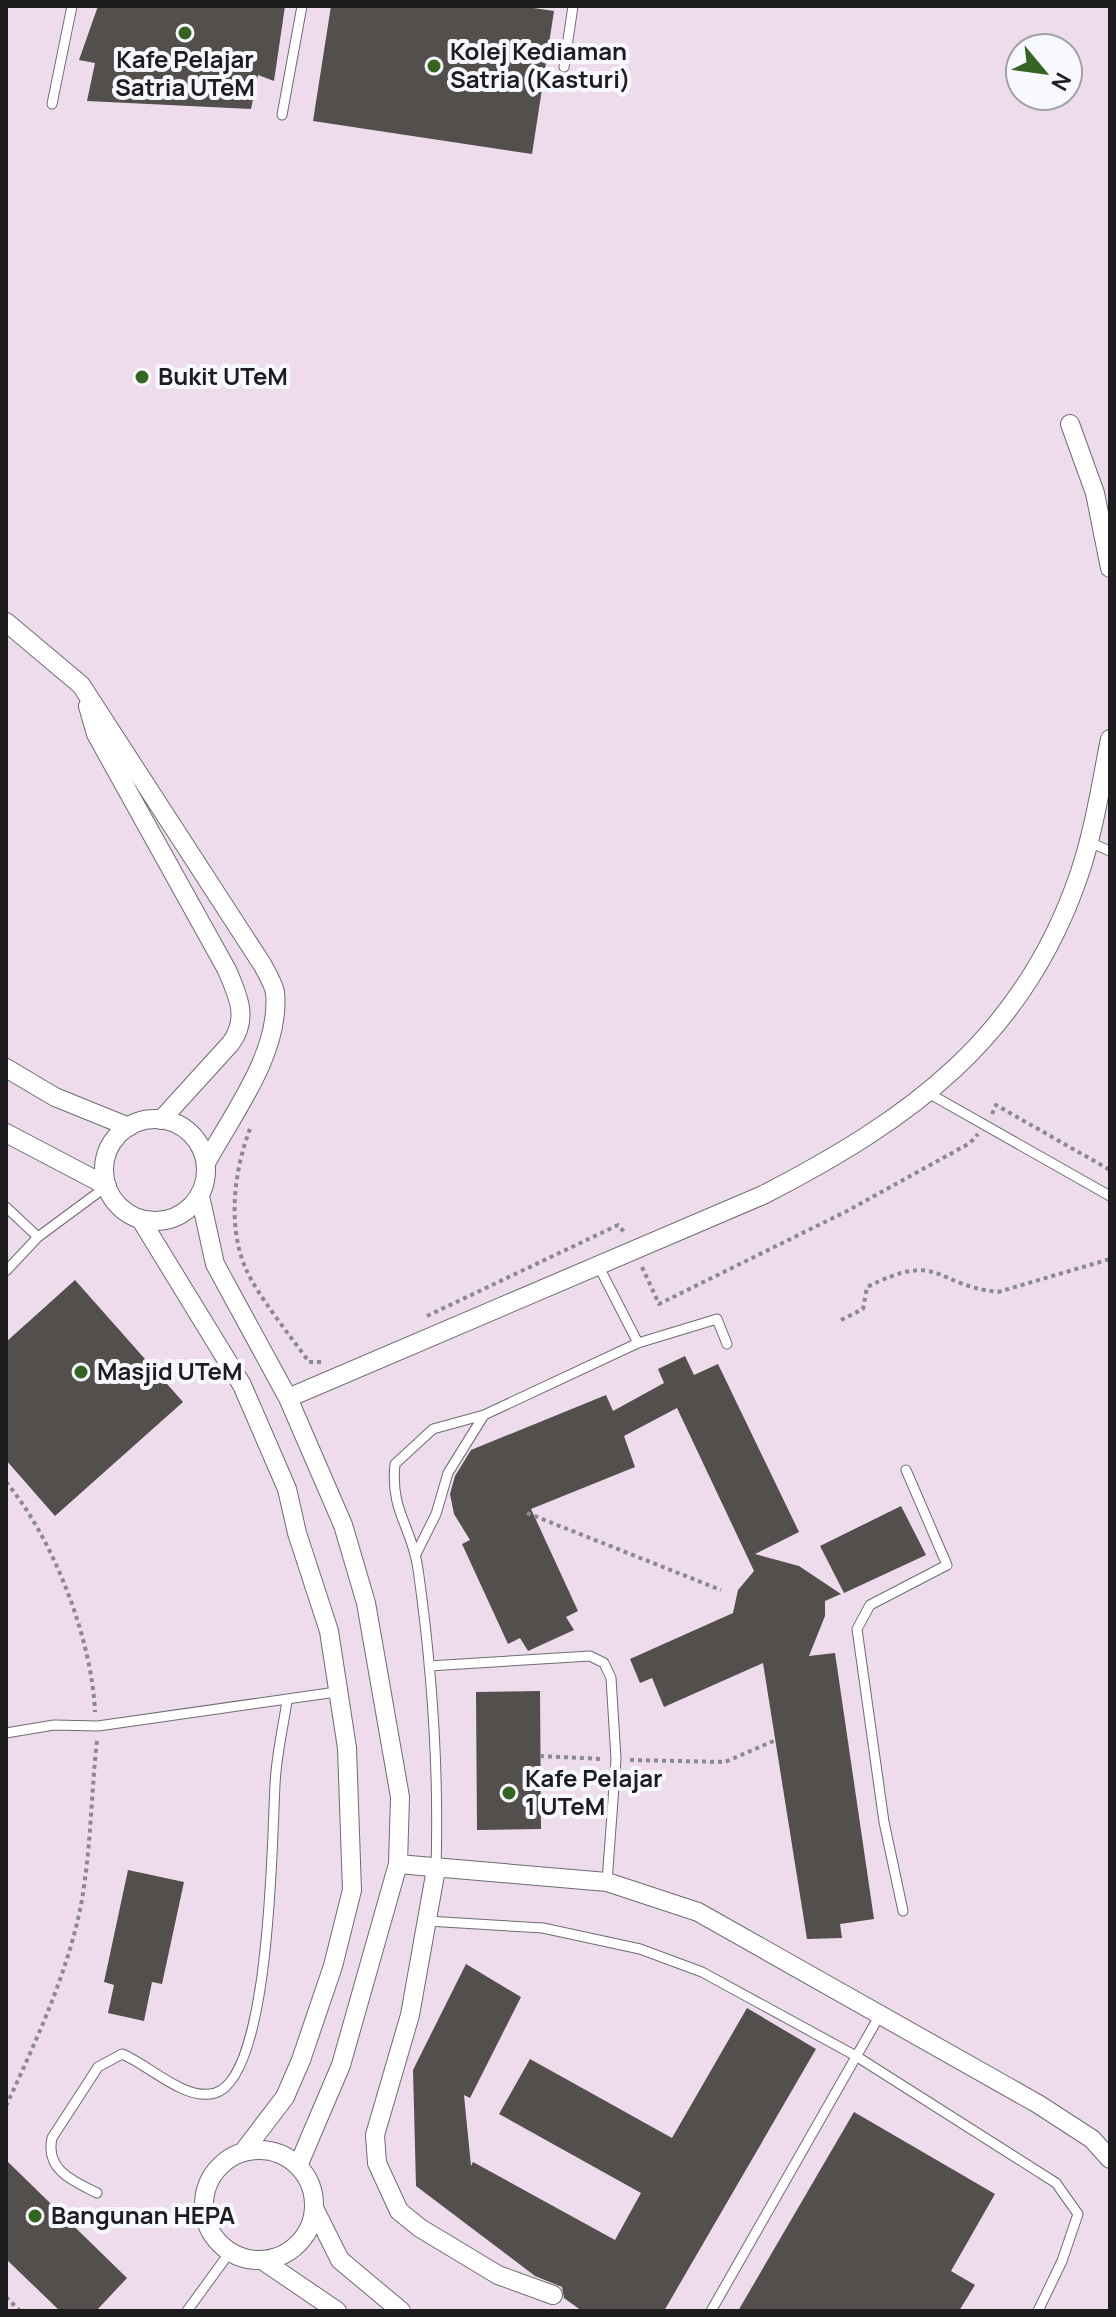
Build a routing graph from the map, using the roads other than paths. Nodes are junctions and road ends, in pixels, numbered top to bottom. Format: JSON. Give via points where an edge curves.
{"nodes":[{"id":1,"x":72,"y":6,"type":"edge"},
{"id":2,"x":302,"y":6,"type":"edge"},
{"id":3,"x":573,"y":6,"type":"edge"},
{"id":4,"x":564,"y":67,"type":"dead end"},
{"id":5,"x":52,"y":104,"type":"dead end"},
{"id":6,"x":282,"y":115,"type":"dead end"},
{"id":7,"x":1070,"y":424,"type":"dead end"},
{"id":8,"x":1110,"y":568,"type":"edge"},
{"id":9,"x":6,"y":622,"type":"edge"},
{"id":10,"x":81,"y":685,"type":"junction"},
{"id":11,"x":1110,"y":739,"type":"edge"},
{"id":12,"x":1089,"y":842,"type":"junction"},
{"id":13,"x":1110,"y":851,"type":"edge"},
{"id":14,"x":6,"y":1068,"type":"edge"},
{"id":15,"x":930,"y":1094,"type":"junction"},
{"id":16,"x":161,"y":1120,"type":"junction"},
{"id":17,"x":129,"y":1127,"type":"junction"},
{"id":18,"x":6,"y":1133,"type":"edge"},
{"id":19,"x":206,"y":1163,"type":"junction"},
{"id":20,"x":107,"y":1186,"type":"junction"},
{"id":21,"x":200,"y":1196,"type":"junction"},
{"id":22,"x":1110,"y":1196,"type":"edge"},
{"id":23,"x":6,"y":1207,"type":"edge"},
{"id":24,"x":141,"y":1220,"type":"junction"},
{"id":25,"x":38,"y":1237,"type":"junction"},
{"id":26,"x":598,"y":1265,"type":"junction"},
{"id":27,"x":6,"y":1271,"type":"edge"},
{"id":28,"x":638,"y":1343,"type":"junction"},
{"id":29,"x":727,"y":1344,"type":"dead end"},
{"id":30,"x":288,"y":1398,"type":"junction"},
{"id":31,"x":484,"y":1415,"type":"junction"},
{"id":32,"x":906,"y":1470,"type":"dead end"},
{"id":33,"x":416,"y":1554,"type":"junction"},
{"id":34,"x":429,"y":1666,"type":"junction"},
{"id":35,"x":336,"y":1692,"type":"junction"},
{"id":36,"x":287,"y":1701,"type":"junction"},
{"id":37,"x":6,"y":1733,"type":"edge"},
{"id":38,"x":398,"y":1864,"type":"junction"},
{"id":39,"x":436,"y":1869,"type":"junction"},
{"id":40,"x":607,"y":1882,"type":"junction"},
{"id":41,"x":903,"y":1911,"type":"dead end"},
{"id":42,"x":427,"y":1921,"type":"junction"},
{"id":43,"x":881,"y":2013,"type":"junction"},
{"id":44,"x":856,"y":2056,"type":"junction"},
{"id":45,"x":243,"y":2152,"type":"junction"},
{"id":46,"x":1110,"y":2159,"type":"edge"},
{"id":47,"x":298,"y":2166,"type":"junction"},
{"id":48,"x":97,"y":2193,"type":"dead end"},
{"id":49,"x":314,"y":2208,"type":"junction"},
{"id":50,"x":230,"y":2252,"type":"junction"},
{"id":51,"x":262,"y":2260,"type":"junction"},
{"id":52,"x":553,"y":2295,"type":"dead end"},
{"id":53,"x":187,"y":2311,"type":"edge"},
{"id":54,"x":337,"y":2311,"type":"edge"},
{"id":55,"x":401,"y":2311,"type":"edge"},
{"id":56,"x":711,"y":2311,"type":"edge"},
{"id":57,"x":1038,"y":2311,"type":"edge"}],
"edges":[{"from":1,"to":5,"type":"lane"},
{"from":2,"to":6,"type":"lane"},
{"from":3,"to":4,"type":"lane"},
{"from":7,"to":8,"type":"street","via":[[1095,493]]},
{"from":9,"to":10,"type":"street"},
{"from":10,"to":16,"type":"street","via":[[96,734],[227,970],[242,1007],[240,1031]]},
{"from":10,"to":19,"type":"street","via":[[274,989],[275,1022],[258,1068]]},
{"from":11,"to":12,"type":"street"},
{"from":12,"to":13,"type":"lane"},
{"from":12,"to":15,"type":"street","via":[[1053,935],[1021,990],[978,1047]]},
{"from":14,"to":17,"type":"street","via":[[55,1097]]},
{"from":15,"to":22,"type":"lane"},
{"from":15,"to":26,"type":"street","via":[[836,1157],[763,1195]]},
{"from":16,"to":17,"type":"street"},
{"from":16,"to":19,"type":"street","via":[[191,1134]]},
{"from":17,"to":20,"type":"street","via":[[107,1153]]},
{"from":18,"to":20,"type":"street"},
{"from":19,"to":21,"type":"street"},
{"from":20,"to":24,"type":"street","via":[[126,1213]]},
{"from":20,"to":25,"type":"lane"},
{"from":21,"to":24,"type":"street","via":[[174,1218]]},
{"from":21,"to":30,"type":"street","via":[[215,1264]]},
{"from":23,"to":25,"type":"lane"},
{"from":24,"to":35,"type":"street","via":[[242,1385],[287,1489],[329,1631]]},
{"from":25,"to":27,"type":"lane"},
{"from":26,"to":28,"type":"lane"},
{"from":26,"to":30,"type":"street"},
{"from":28,"to":29,"type":"lane","via":[[717,1319]]},
{"from":28,"to":31,"type":"lane"},
{"from":30,"to":38,"type":"street","via":[[343,1525],[366,1603],[400,1797]]},
{"from":31,"to":33,"type":"lane","via":[[448,1473]]},
{"from":31,"to":33,"type":"lane","via":[[433,1429],[395,1464],[392,1491]]},
{"from":32,"to":41,"type":"lane","via":[[947,1565],[870,1605],[857,1629],[884,1822]]},
{"from":33,"to":34,"type":"lane"},
{"from":34,"to":39,"type":"lane","via":[[438,1810]]},
{"from":34,"to":40,"type":"lane","via":[[555,1657],[597,1658],[609,1669],[616,1759]]},
{"from":35,"to":36,"type":"lane"},
{"from":35,"to":45,"type":"street","via":[[347,1748],[352,1890],[301,2060],[285,2097]]},
{"from":36,"to":37,"type":"lane"},
{"from":36,"to":48,"type":"lane","via":[[275,1783],[270,1913],[260,1992],[236,2074],[213,2095],[194,2092],[122,2054],[98,2067],[49,2150],[61,2173]]},
{"from":38,"to":39,"type":"street"},
{"from":38,"to":47,"type":"street","via":[[341,2065]]},
{"from":39,"to":40,"type":"street"},
{"from":39,"to":42,"type":"street"},
{"from":40,"to":43,"type":"street","via":[[698,1912]]},
{"from":42,"to":44,"type":"lane","via":[[543,1928],[640,1949],[702,1972]]},
{"from":42,"to":52,"type":"street","via":[[410,2015],[375,2135],[377,2163],[399,2211],[420,2228],[498,2275]]},
{"from":43,"to":44,"type":"lane"},
{"from":43,"to":46,"type":"street","via":[[1038,2104],[1092,2139]]},
{"from":44,"to":56,"type":"lane"},
{"from":44,"to":57,"type":"lane","via":[[1056,2183],[1078,2214]]},
{"from":45,"to":47,"type":"street","via":[[263,2150]]},
{"from":45,"to":50,"type":"street","via":[[220,2167],[204,2205],[211,2232]]},
{"from":47,"to":49,"type":"street","via":[[307,2178]]},
{"from":49,"to":51,"type":"street","via":[[300,2241],[283,2254]]},
{"from":49,"to":55,"type":"street","via":[[340,2260]]},
{"from":50,"to":51,"type":"street"},
{"from":50,"to":53,"type":"lane"},
{"from":51,"to":54,"type":"street"}]}
